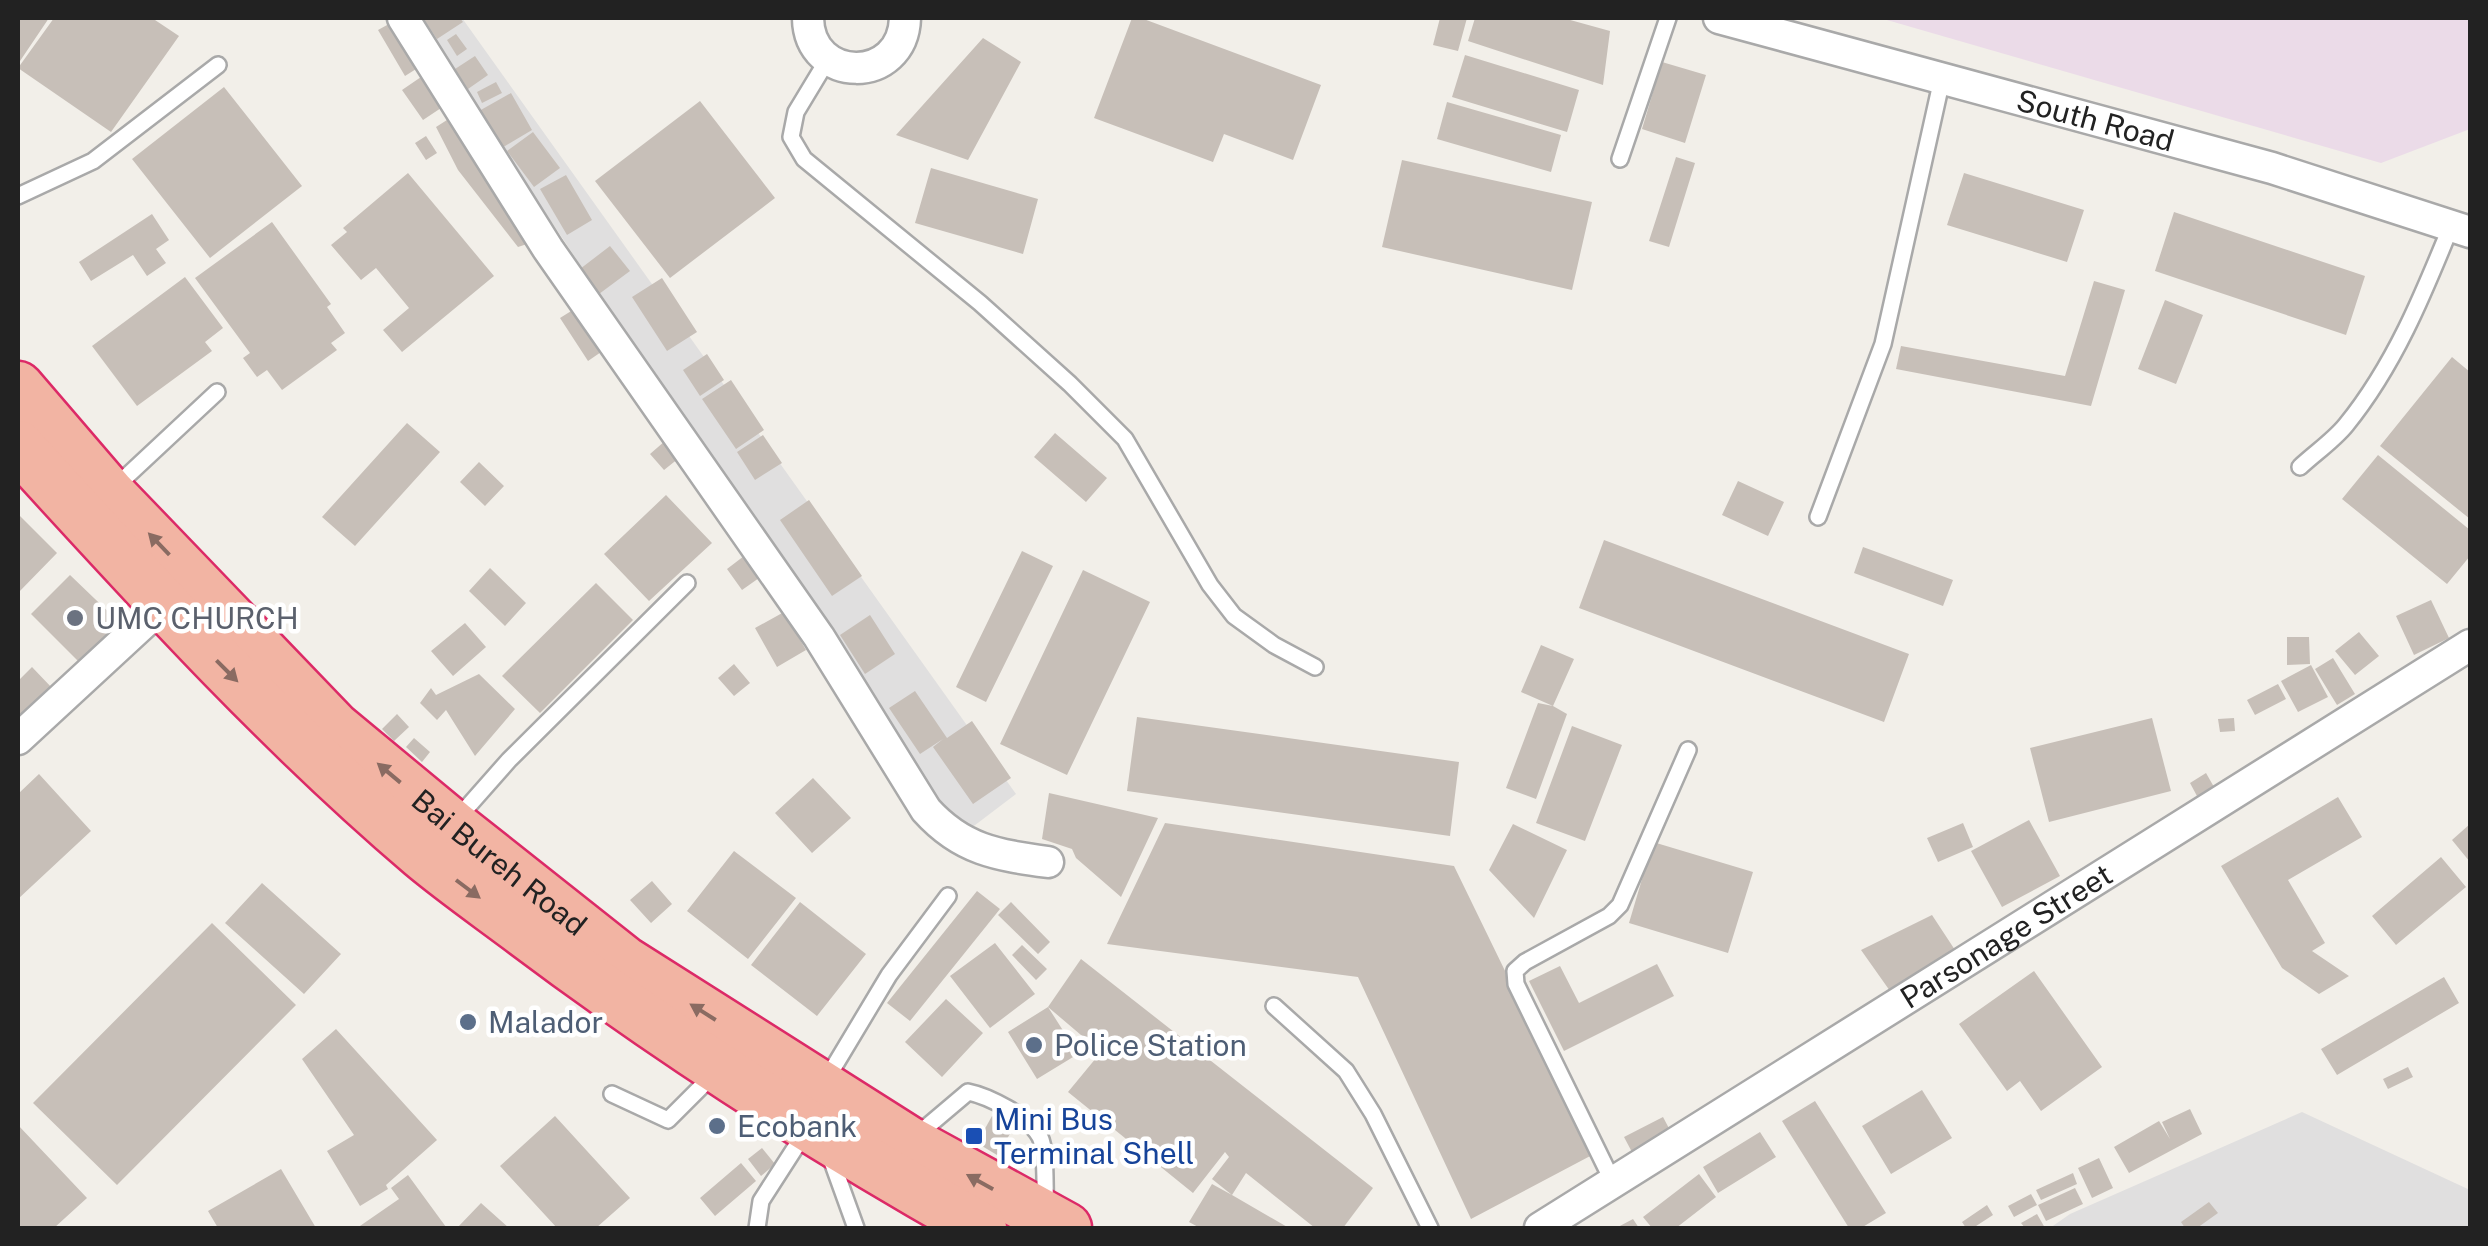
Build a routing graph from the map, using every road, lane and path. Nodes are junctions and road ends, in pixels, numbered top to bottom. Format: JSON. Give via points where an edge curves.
{"nodes":[{"id":1,"x":404,"y":18,"type":"edge"},
{"id":2,"x":808,"y":18,"type":"edge"},
{"id":3,"x":905,"y":18,"type":"edge"},
{"id":4,"x":1668,"y":18,"type":"edge"},
{"id":5,"x":1719,"y":18,"type":"edge"},
{"id":6,"x":828,"y":60,"type":"junction"},
{"id":7,"x":218,"y":65,"type":"dead end"},
{"id":8,"x":1942,"y":79,"type":"junction"},
{"id":9,"x":1620,"y":159,"type":"dead end"},
{"id":10,"x":18,"y":196,"type":"edge"},
{"id":11,"x":2461,"y":229,"type":"edge"},
{"id":12,"x":18,"y":387,"type":"edge"},
{"id":13,"x":217,"y":392,"type":"dead end"},
{"id":14,"x":18,"y":446,"type":"edge"},
{"id":15,"x":2300,"y":467,"type":"dead end"},
{"id":16,"x":109,"y":492,"type":"junction"},
{"id":17,"x":1818,"y":518,"type":"dead end"},
{"id":18,"x":687,"y":583,"type":"dead end"},
{"id":19,"x":162,"y":606,"type":"junction"},
{"id":20,"x":2470,"y":646,"type":"edge"},
{"id":21,"x":1315,"y":667,"type":"dead end"},
{"id":22,"x":18,"y":739,"type":"edge"},
{"id":23,"x":1688,"y":750,"type":"dead end"},
{"id":24,"x":438,"y":840,"type":"junction"},
{"id":25,"x":1048,"y":862,"type":"dead end"},
{"id":26,"x":948,"y":896,"type":"dead end"},
{"id":27,"x":1274,"y":1006,"type":"dead end"},
{"id":28,"x":719,"y":1070,"type":"junction"},
{"id":29,"x":612,"y":1094,"type":"dead end"},
{"id":30,"x":818,"y":1115,"type":"junction"},
{"id":31,"x":909,"y":1142,"type":"junction"},
{"id":32,"x":1613,"y":1182,"type":"junction"},
{"id":33,"x":1056,"y":1224,"type":"edge"},
{"id":34,"x":757,"y":1228,"type":"edge"},
{"id":35,"x":856,"y":1228,"type":"edge"},
{"id":36,"x":981,"y":1228,"type":"edge"},
{"id":37,"x":1430,"y":1228,"type":"edge"},
{"id":38,"x":1540,"y":1228,"type":"edge"}],
"edges":[{"from":1,"to":25,"type":"street","via":[[548,249],[819,637],[926,810],[945,831],[974,847]]},
{"from":2,"to":6,"type":"street","via":[[815,46]]},
{"from":3,"to":6,"type":"street","via":[[899,46],[874,66],[858,69]]},
{"from":4,"to":9,"type":"lane"},
{"from":5,"to":8,"type":"street","name":"South Road"},
{"from":6,"to":21,"type":"lane","via":[[796,112],[790,137],[804,159],[1070,384],[1125,439],[1234,616]]},
{"from":7,"to":10,"type":"lane","via":[[93,161]]},
{"from":8,"to":11,"type":"street","name":"South Road","via":[[2272,168]]},
{"from":8,"to":17,"type":"lane","via":[[1883,344]]},
{"from":11,"to":15,"type":"lane","via":[[2345,426]]},
{"from":12,"to":16,"type":"highway","name":"Bai Bureh Road"},
{"from":13,"to":16,"type":"lane"},
{"from":14,"to":19,"type":"highway"},
{"from":24,"to":16,"type":"highway","name":"Bai Bureh Road","one_way":true},
{"from":18,"to":24,"type":"lane"},
{"from":19,"to":22,"type":"street"},
{"from":19,"to":24,"type":"highway","one_way":true,"via":[[298,744]]},
{"from":20,"to":32,"type":"street","name":"Parsonage Street"},
{"from":23,"to":32,"type":"lane","via":[[1620,905],[1515,971]]},
{"from":24,"to":28,"type":"highway","one_way":true,"via":[[585,978]]},
{"from":30,"to":24,"type":"highway","name":"Bai Bureh Road","one_way":true,"via":[[625,962]]},
{"from":26,"to":30,"type":"lane","via":[[889,975]]},
{"from":27,"to":37,"type":"lane","via":[[1346,1072]]},
{"from":28,"to":29,"type":"lane","via":[[668,1120]]},
{"from":28,"to":30,"type":"highway"},
{"from":30,"to":31,"type":"highway","name":"Bai Bureh Road"},
{"from":30,"to":34,"type":"lane","via":[[762,1201]]},
{"from":30,"to":35,"type":"lane"},
{"from":30,"to":36,"type":"highway"},
{"from":33,"to":31,"type":"highway","name":"Bai Bureh Road","one_way":true},
{"from":31,"to":33,"type":"lane","via":[[968,1092],[989,1096],[1042,1140]]},
{"from":32,"to":38,"type":"street","name":"Parsonage Street"}]}
